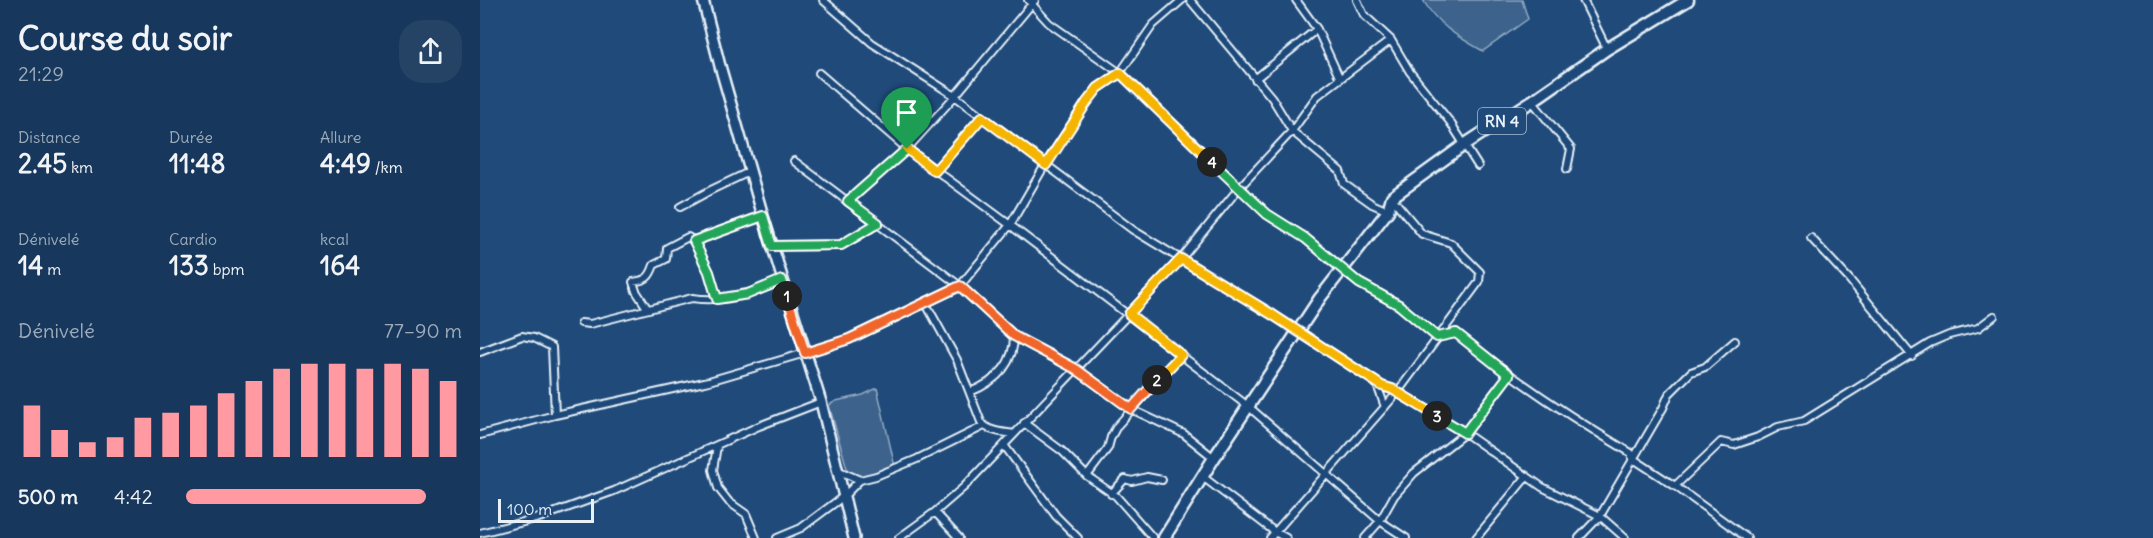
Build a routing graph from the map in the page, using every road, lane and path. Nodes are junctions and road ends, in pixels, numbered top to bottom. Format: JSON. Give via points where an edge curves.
{"nodes":[{"id":1,"x":703,"y":0,"type":"edge"},
{"id":2,"x":823,"y":0,"type":"edge"},
{"id":3,"x":1182,"y":0,"type":"edge"},
{"id":4,"x":1191,"y":0,"type":"edge"},
{"id":5,"x":1296,"y":0,"type":"edge"},
{"id":6,"x":1357,"y":0,"type":"edge"},
{"id":7,"x":1582,"y":0,"type":"edge"},
{"id":8,"x":1688,"y":0,"type":"edge"},
{"id":9,"x":1032,"y":1,"type":"edge"},
{"id":10,"x":1317,"y":29,"type":"junction"},
{"id":11,"x":1391,"y":40,"type":"junction"},
{"id":12,"x":1607,"y":49,"type":"junction"},
{"id":13,"x":819,"y":73,"type":"dead end"},
{"id":14,"x":1120,"y":73,"type":"junction"},
{"id":15,"x":1256,"y":79,"type":"junction"},
{"id":16,"x":1340,"y":79,"type":"junction"},
{"id":17,"x":955,"y":96,"type":"junction"},
{"id":18,"x":1532,"y":101,"type":"junction"},
{"id":19,"x":982,"y":117,"type":"junction"},
{"id":20,"x":1292,"y":131,"type":"junction"},
{"id":21,"x":1464,"y":146,"type":"junction"},
{"id":22,"x":907,"y":149,"type":"junction"},
{"id":23,"x":794,"y":160,"type":"dead end"},
{"id":24,"x":1046,"y":165,"type":"junction"},
{"id":25,"x":1478,"y":166,"type":"dead end"},
{"id":26,"x":1567,"y":169,"type":"dead end"},
{"id":27,"x":751,"y":171,"type":"junction"},
{"id":28,"x":935,"y":171,"type":"junction"},
{"id":29,"x":1239,"y":188,"type":"junction"},
{"id":30,"x":1392,"y":197,"type":"junction"},
{"id":31,"x":848,"y":201,"type":"junction"},
{"id":32,"x":680,"y":207,"type":"dead end"},
{"id":33,"x":1388,"y":211,"type":"junction"},
{"id":34,"x":763,"y":216,"type":"junction"},
{"id":35,"x":878,"y":223,"type":"junction"},
{"id":36,"x":1010,"y":225,"type":"junction"},
{"id":37,"x":1811,"y":238,"type":"dead end"},
{"id":38,"x":694,"y":241,"type":"junction"},
{"id":39,"x":772,"y":246,"type":"junction"},
{"id":40,"x":1181,"y":259,"type":"junction"},
{"id":41,"x":1342,"y":268,"type":"junction"},
{"id":42,"x":782,"y":280,"type":"junction"},
{"id":43,"x":960,"y":286,"type":"junction"},
{"id":44,"x":717,"y":299,"type":"junction"},
{"id":45,"x":925,"y":302,"type":"junction"},
{"id":46,"x":646,"y":308,"type":"junction"},
{"id":47,"x":1129,"y":314,"type":"junction"},
{"id":48,"x":1994,"y":316,"type":"dead end"},
{"id":49,"x":581,"y":323,"type":"dead end"},
{"id":50,"x":1298,"y":333,"type":"junction"},
{"id":51,"x":1014,"y":336,"type":"junction"},
{"id":52,"x":1437,"y":337,"type":"junction"},
{"id":53,"x":1735,"y":341,"type":"dead end"},
{"id":54,"x":480,"y":351,"type":"edge"},
{"id":55,"x":805,"y":353,"type":"junction"},
{"id":56,"x":1181,"y":355,"type":"junction"},
{"id":57,"x":1912,"y":356,"type":"junction"},
{"id":58,"x":1076,"y":369,"type":"junction"},
{"id":59,"x":1509,"y":375,"type":"junction"},
{"id":60,"x":1375,"y":380,"type":"junction"},
{"id":61,"x":970,"y":392,"type":"junction"},
{"id":62,"x":1397,"y":393,"type":"junction"},
{"id":63,"x":821,"y":402,"type":"junction"},
{"id":64,"x":1249,"y":407,"type":"junction"},
{"id":65,"x":1385,"y":407,"type":"junction"},
{"id":66,"x":1131,"y":409,"type":"junction"},
{"id":67,"x":555,"y":415,"type":"junction"},
{"id":68,"x":1024,"y":423,"type":"junction"},
{"id":69,"x":984,"y":426,"type":"junction"},
{"id":70,"x":1465,"y":433,"type":"junction"},
{"id":71,"x":1014,"y":434,"type":"junction"},
{"id":72,"x":480,"y":435,"type":"edge"},
{"id":73,"x":1004,"y":445,"type":"junction"},
{"id":74,"x":717,"y":446,"type":"junction"},
{"id":75,"x":1214,"y":458,"type":"junction"},
{"id":76,"x":1632,"y":458,"type":"junction"},
{"id":77,"x":837,"y":470,"type":"junction"},
{"id":78,"x":1326,"y":473,"type":"junction"},
{"id":79,"x":1087,"y":476,"type":"junction"},
{"id":80,"x":1527,"y":476,"type":"junction"},
{"id":81,"x":1203,"y":477,"type":"junction"},
{"id":82,"x":860,"y":480,"type":"junction"},
{"id":83,"x":1162,"y":480,"type":"dead end"},
{"id":84,"x":1675,"y":486,"type":"junction"},
{"id":85,"x":1111,"y":494,"type":"junction"},
{"id":86,"x":844,"y":496,"type":"junction"},
{"id":87,"x":935,"y":512,"type":"junction"},
{"id":88,"x":1600,"y":516,"type":"junction"},
{"id":89,"x":1380,"y":521,"type":"junction"},
{"id":90,"x":480,"y":533,"type":"edge"},
{"id":91,"x":798,"y":535,"type":"edge"},
{"id":92,"x":1273,"y":535,"type":"edge"},
{"id":93,"x":909,"y":536,"type":"edge"},
{"id":94,"x":756,"y":538,"type":"edge"},
{"id":95,"x":777,"y":538,"type":"edge"},
{"id":96,"x":854,"y":538,"type":"edge"},
{"id":97,"x":899,"y":538,"type":"edge"},
{"id":98,"x":959,"y":538,"type":"edge"},
{"id":99,"x":1078,"y":538,"type":"edge"},
{"id":100,"x":1153,"y":538,"type":"edge"},
{"id":101,"x":1164,"y":538,"type":"edge"},
{"id":102,"x":1286,"y":538,"type":"edge"},
{"id":103,"x":1365,"y":538,"type":"edge"},
{"id":104,"x":1406,"y":538,"type":"edge"},
{"id":105,"x":1476,"y":538,"type":"edge"},
{"id":106,"x":1579,"y":538,"type":"edge"},
{"id":107,"x":1625,"y":538,"type":"edge"},
{"id":108,"x":1747,"y":538,"type":"edge"}],
"edges":[{"from":1,"to":27,"type":"main road"},
{"from":2,"to":17,"type":"street","via":[[872,43]]},
{"from":3,"to":14,"type":"street","via":[[1153,25]]},
{"from":4,"to":15,"type":"street"},
{"from":5,"to":10,"type":"street"},
{"from":6,"to":11,"type":"street","via":[[1364,15]]},
{"from":7,"to":12,"type":"street"},
{"from":8,"to":12,"type":"highway","number":"RN 4"},
{"from":9,"to":14,"type":"street","via":[[1049,24]]},
{"from":9,"to":17,"type":"street"},
{"from":10,"to":15,"type":"street"},
{"from":10,"to":16,"type":"street"},
{"from":11,"to":16,"type":"street"},
{"from":11,"to":21,"type":"street"},
{"from":12,"to":18,"type":"highway","number":"RN 4"},
{"from":13,"to":22,"type":"street"},
{"from":14,"to":24,"type":"street","via":[[1098,88]]},
{"from":14,"to":29,"type":"street"},
{"from":15,"to":20,"type":"street"},
{"from":16,"to":20,"type":"street","via":[[1317,96]]},
{"from":17,"to":19,"type":"street"},
{"from":17,"to":22,"type":"street"},
{"from":18,"to":21,"type":"highway","number":"RN 4"},
{"from":18,"to":26,"type":"street","via":[[1571,149]]},
{"from":19,"to":24,"type":"street"},
{"from":19,"to":28,"type":"street"},
{"from":20,"to":29,"type":"street"},
{"from":20,"to":33,"type":"street","via":[[1340,171],[1344,184]]},
{"from":21,"to":25,"type":"street"},
{"from":21,"to":30,"type":"highway","number":"RN 4"},
{"from":22,"to":28,"type":"street"},
{"from":22,"to":31,"type":"street"},
{"from":23,"to":31,"type":"street"},
{"from":24,"to":36,"type":"street"},
{"from":24,"to":40,"type":"street","via":[[1116,218]]},
{"from":27,"to":32,"type":"street"},
{"from":27,"to":34,"type":"main road"},
{"from":28,"to":36,"type":"street"},
{"from":29,"to":40,"type":"street"},
{"from":29,"to":41,"type":"street","via":[[1267,214]]},
{"from":30,"to":33,"type":"highway"},
{"from":30,"to":52,"type":"street","via":[[1422,234],[1451,243],[1480,272],[1479,282]]},
{"from":31,"to":35,"type":"street"},
{"from":33,"to":41,"type":"highway"},
{"from":34,"to":38,"type":"street"},
{"from":34,"to":39,"type":"main road"},
{"from":35,"to":39,"type":"street","via":[[841,245]]},
{"from":35,"to":43,"type":"street"},
{"from":36,"to":43,"type":"street"},
{"from":36,"to":47,"type":"street"},
{"from":37,"to":57,"type":"street"},
{"from":38,"to":44,"type":"street"},
{"from":38,"to":46,"type":"street","via":[[688,237],[667,248],[666,259],[654,264],[650,276],[633,282]]},
{"from":39,"to":42,"type":"main road"},
{"from":40,"to":47,"type":"street"},
{"from":40,"to":50,"type":"street"},
{"from":41,"to":50,"type":"highway"},
{"from":41,"to":52,"type":"street","via":[[1359,283],[1399,305]]},
{"from":42,"to":44,"type":"street","via":[[748,294]]},
{"from":42,"to":55,"type":"main road"},
{"from":43,"to":45,"type":"street"},
{"from":43,"to":51,"type":"street"},
{"from":44,"to":46,"type":"street","via":[[692,298]]},
{"from":45,"to":55,"type":"street","via":[[849,339]]},
{"from":45,"to":61,"type":"street"},
{"from":46,"to":49,"type":"street","via":[[610,320]]},
{"from":47,"to":56,"type":"street"},
{"from":47,"to":58,"type":"street"},
{"from":48,"to":57,"type":"street","via":[[1978,328],[1938,339]]},
{"from":50,"to":60,"type":"street"},
{"from":50,"to":64,"type":"highway"},
{"from":51,"to":58,"type":"street"},
{"from":51,"to":61,"type":"street","via":[[1000,374]]},
{"from":52,"to":59,"type":"street","via":[[1456,333]]},
{"from":52,"to":62,"type":"street"},
{"from":53,"to":76,"type":"street","via":[[1705,367],[1691,372],[1669,394]]},
{"from":54,"to":67,"type":"street","via":[[522,336],[552,347]]},
{"from":55,"to":63,"type":"main road"},
{"from":55,"to":67,"type":"street","via":[[709,381]]},
{"from":56,"to":64,"type":"street"},
{"from":56,"to":66,"type":"street"},
{"from":57,"to":84,"type":"street","via":[[1804,421],[1734,445],[1721,442]]},
{"from":58,"to":66,"type":"street"},
{"from":58,"to":68,"type":"street"},
{"from":59,"to":70,"type":"street"},
{"from":59,"to":76,"type":"street","via":[[1631,453]]},
{"from":60,"to":62,"type":"street"},
{"from":60,"to":65,"type":"street"},
{"from":61,"to":69,"type":"street"},
{"from":62,"to":65,"type":"street"},
{"from":62,"to":70,"type":"street"},
{"from":63,"to":74,"type":"street"},
{"from":63,"to":77,"type":"main road"},
{"from":64,"to":75,"type":"highway"},
{"from":64,"to":78,"type":"street"},
{"from":65,"to":78,"type":"street"},
{"from":66,"to":75,"type":"street","via":[[1184,434]]},
{"from":66,"to":79,"type":"street"},
{"from":67,"to":72,"type":"street"},
{"from":68,"to":71,"type":"street"},
{"from":68,"to":79,"type":"street","via":[[1062,451]]},
{"from":69,"to":71,"type":"street"},
{"from":69,"to":82,"type":"street","via":[[901,466]]},
{"from":70,"to":80,"type":"street"},
{"from":70,"to":89,"type":"street","via":[[1414,473],[1394,496]]},
{"from":71,"to":73,"type":"street"},
{"from":73,"to":87,"type":"street"},
{"from":73,"to":99,"type":"street","via":[[1056,516]]},
{"from":74,"to":90,"type":"street","via":[[614,491],[539,518]]},
{"from":74,"to":94,"type":"street","via":[[713,470],[718,488],[746,514]]},
{"from":75,"to":81,"type":"highway"},
{"from":76,"to":84,"type":"street"},
{"from":76,"to":88,"type":"street"},
{"from":77,"to":82,"type":"street"},
{"from":77,"to":86,"type":"main road"},
{"from":78,"to":89,"type":"street"},
{"from":78,"to":92,"type":"street"},
{"from":79,"to":85,"type":"street"},
{"from":80,"to":88,"type":"street"},
{"from":80,"to":105,"type":"street"},
{"from":81,"to":92,"type":"street"},
{"from":81,"to":101,"type":"highway"},
{"from":82,"to":86,"type":"street"},
{"from":83,"to":85,"type":"street","via":[[1125,479]]},
{"from":84,"to":108,"type":"street"},
{"from":85,"to":100,"type":"street","via":[[1131,510]]},
{"from":86,"to":91,"type":"street"},
{"from":86,"to":96,"type":"main road"},
{"from":87,"to":93,"type":"street"},
{"from":87,"to":98,"type":"street"},
{"from":88,"to":106,"type":"street"},
{"from":88,"to":107,"type":"street"},
{"from":89,"to":103,"type":"street"},
{"from":89,"to":104,"type":"street"},
{"from":91,"to":95,"type":"street"},
{"from":92,"to":102,"type":"street"},
{"from":93,"to":97,"type":"street"}]}
